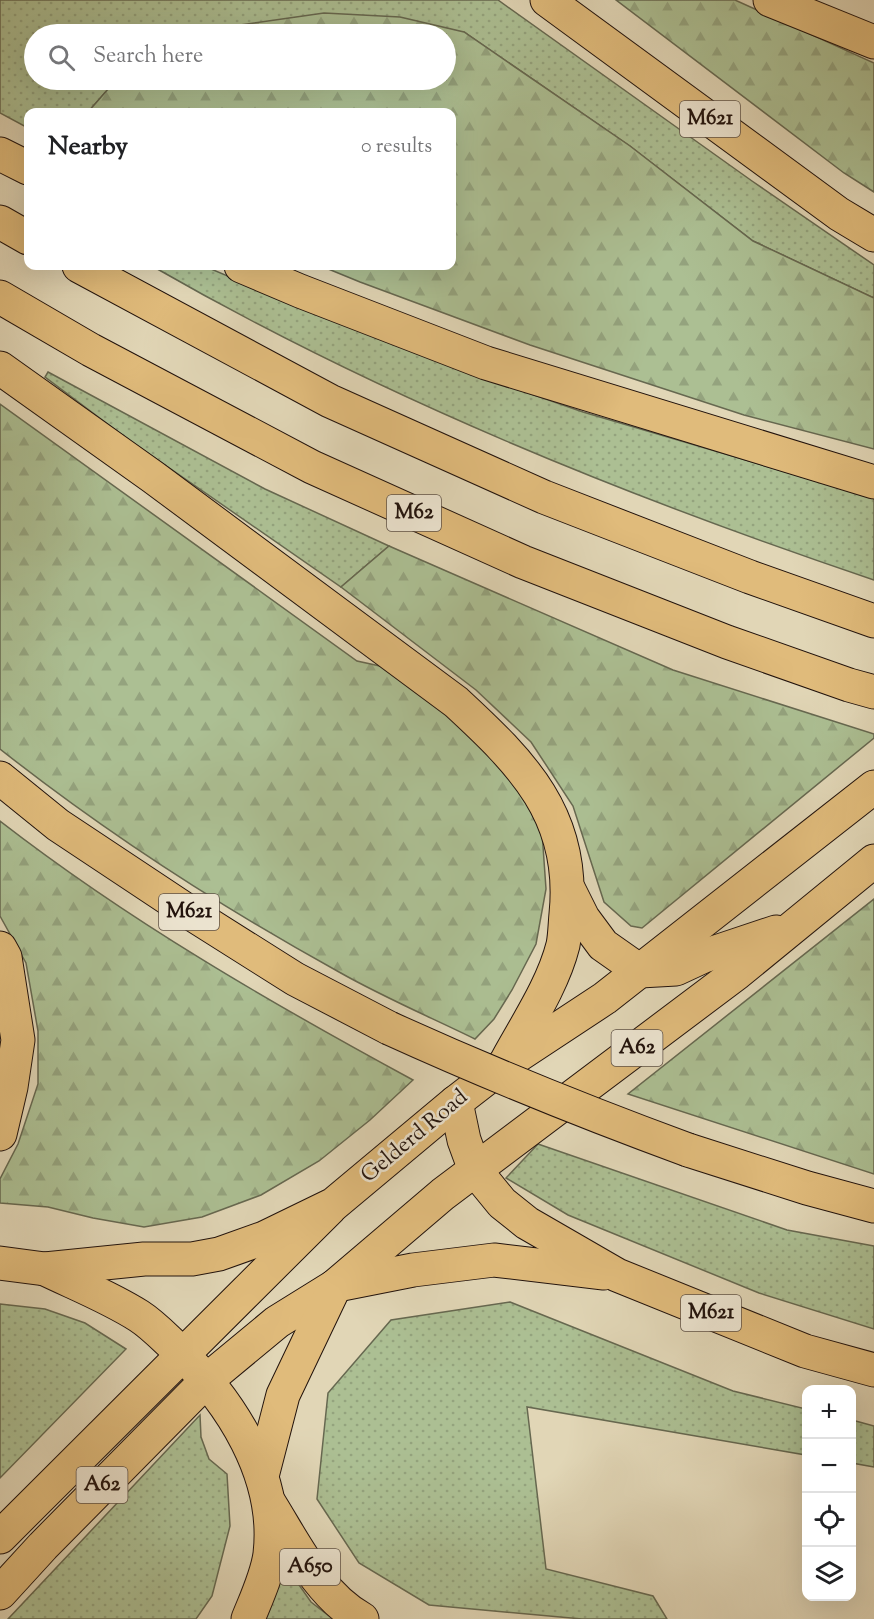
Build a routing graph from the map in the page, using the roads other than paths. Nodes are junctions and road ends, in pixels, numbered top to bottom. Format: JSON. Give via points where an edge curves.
{"nodes":[{"id":1,"x":547,"y":0,"type":"edge"},
{"id":2,"x":770,"y":0,"type":"edge"},
{"id":3,"x":874,"y":42,"type":"edge"},
{"id":4,"x":0,"y":154,"type":"edge"},
{"id":5,"x":24,"y":166,"type":"edge"},
{"id":6,"x":0,"y":222,"type":"edge"},
{"id":7,"x":24,"y":236,"type":"edge"},
{"id":8,"x":874,"y":236,"type":"edge"},
{"id":9,"x":86,"y":270,"type":"edge"},
{"id":10,"x":250,"y":270,"type":"edge"},
{"id":11,"x":0,"y":297,"type":"edge"},
{"id":12,"x":0,"y":368,"type":"edge"},
{"id":13,"x":874,"y":483,"type":"edge"},
{"id":14,"x":874,"y":621,"type":"edge"},
{"id":15,"x":862,"y":689,"type":"edge"},
{"id":16,"x":0,"y":778,"type":"edge"},
{"id":17,"x":874,"y":787,"type":"edge"},
{"id":18,"x":874,"y":861,"type":"edge"},
{"id":19,"x":569,"y":891,"type":"junction"},
{"id":20,"x":798,"y":924,"type":"junction"},
{"id":21,"x":0,"y":948,"type":"edge"},
{"id":22,"x":640,"y":972,"type":"junction"},
{"id":23,"x":505,"y":1064,"type":"junction"},
{"id":24,"x":456,"y":1102,"type":"junction"},
{"id":25,"x":0,"y":1134,"type":"edge"},
{"id":26,"x":475,"y":1170,"type":"junction"},
{"id":27,"x":334,"y":1204,"type":"junction"},
{"id":28,"x":874,"y":1206,"type":"edge"},
{"id":29,"x":0,"y":1263,"type":"edge"},
{"id":30,"x":45,"y":1269,"type":"junction"},
{"id":31,"x":618,"y":1275,"type":"junction"},
{"id":32,"x":335,"y":1286,"type":"junction"},
{"id":33,"x":182,"y":1355,"type":"junction"},
{"id":34,"x":874,"y":1370,"type":"edge"},
{"id":35,"x":207,"y":1380,"type":"junction"},
{"id":36,"x":266,"y":1490,"type":"junction"},
{"id":37,"x":0,"y":1537,"type":"edge"},
{"id":38,"x":0,"y":1593,"type":"edge"},
{"id":39,"x":248,"y":1619,"type":"edge"},
{"id":40,"x":362,"y":1619,"type":"edge"}],
"edges":[{"from":1,"to":8,"type":"main road","number":"M621"},
{"from":2,"to":3,"type":"main road"},
{"from":4,"to":5,"type":"main road"},
{"from":6,"to":7,"type":"main road"},
{"from":9,"to":14,"type":"main road","via":[[330,401],[544,497]]},
{"from":10,"to":13,"type":"main road","via":[[486,363]]},
{"from":11,"to":15,"type":"main road","number":"M62","via":[[91,350],[312,467],[523,562],[727,642]]},
{"from":12,"to":19,"type":"main road","via":[[153,477],[472,716],[510,755],[545,800],[565,856]]},
{"from":16,"to":28,"type":"main road","number":"M621","bridge":true,"via":[[58,825],[201,920],[295,979],[389,1028],[581,1110],[688,1150]]},
{"from":17,"to":22,"type":"main road","name":"Gelderd Road","number":"A62"},
{"from":18,"to":20,"type":"main road","number":"A62"},
{"from":19,"to":22,"type":"main road","via":[[603,945]]},
{"from":19,"to":23,"type":"main road","via":[[563,945],[545,991]]},
{"from":20,"to":22,"type":"main road","via":[[676,969]]},
{"from":20,"to":26,"type":"main road","number":"A62"},
{"from":21,"to":25,"type":"main road","via":[[5,957],[18,1040]]},
{"from":22,"to":23,"type":"main road","name":"Gelderd Road","number":"A62"},
{"from":23,"to":24,"type":"main road","name":"Gelderd Road","number":"A62"},
{"from":24,"to":26,"type":"main road"},
{"from":24,"to":27,"type":"main road","name":"Gelderd Road","number":"A62"},
{"from":26,"to":31,"type":"main road","via":[[502,1203],[527,1223]]},
{"from":26,"to":32,"type":"main road","number":"A62"},
{"from":27,"to":30,"type":"main road","via":[[264,1238],[219,1254]]},
{"from":27,"to":33,"type":"main road","name":"Gelderd Road","number":"A62"},
{"from":29,"to":30,"type":"main road"},
{"from":30,"to":33,"type":"main road","via":[[140,1317]]},
{"from":31,"to":32,"type":"main road","via":[[495,1260],[413,1270]]},
{"from":31,"to":34,"type":"main road","number":"M621","via":[[805,1351]]},
{"from":32,"to":35,"type":"main road","number":"A62","via":[[277,1322]]},
{"from":32,"to":36,"type":"main road","via":[[283,1395]]},
{"from":33,"to":35,"type":"main road"},
{"from":33,"to":37,"type":"main road","name":"Gelderd Road","number":"A62"},
{"from":35,"to":36,"type":"main road","via":[[238,1426]]},
{"from":35,"to":38,"type":"main road","number":"A62"},
{"from":36,"to":39,"type":"main road","via":[[270,1555]]},
{"from":36,"to":40,"type":"main road","number":"A650","via":[[318,1579],[349,1612]]}]}
